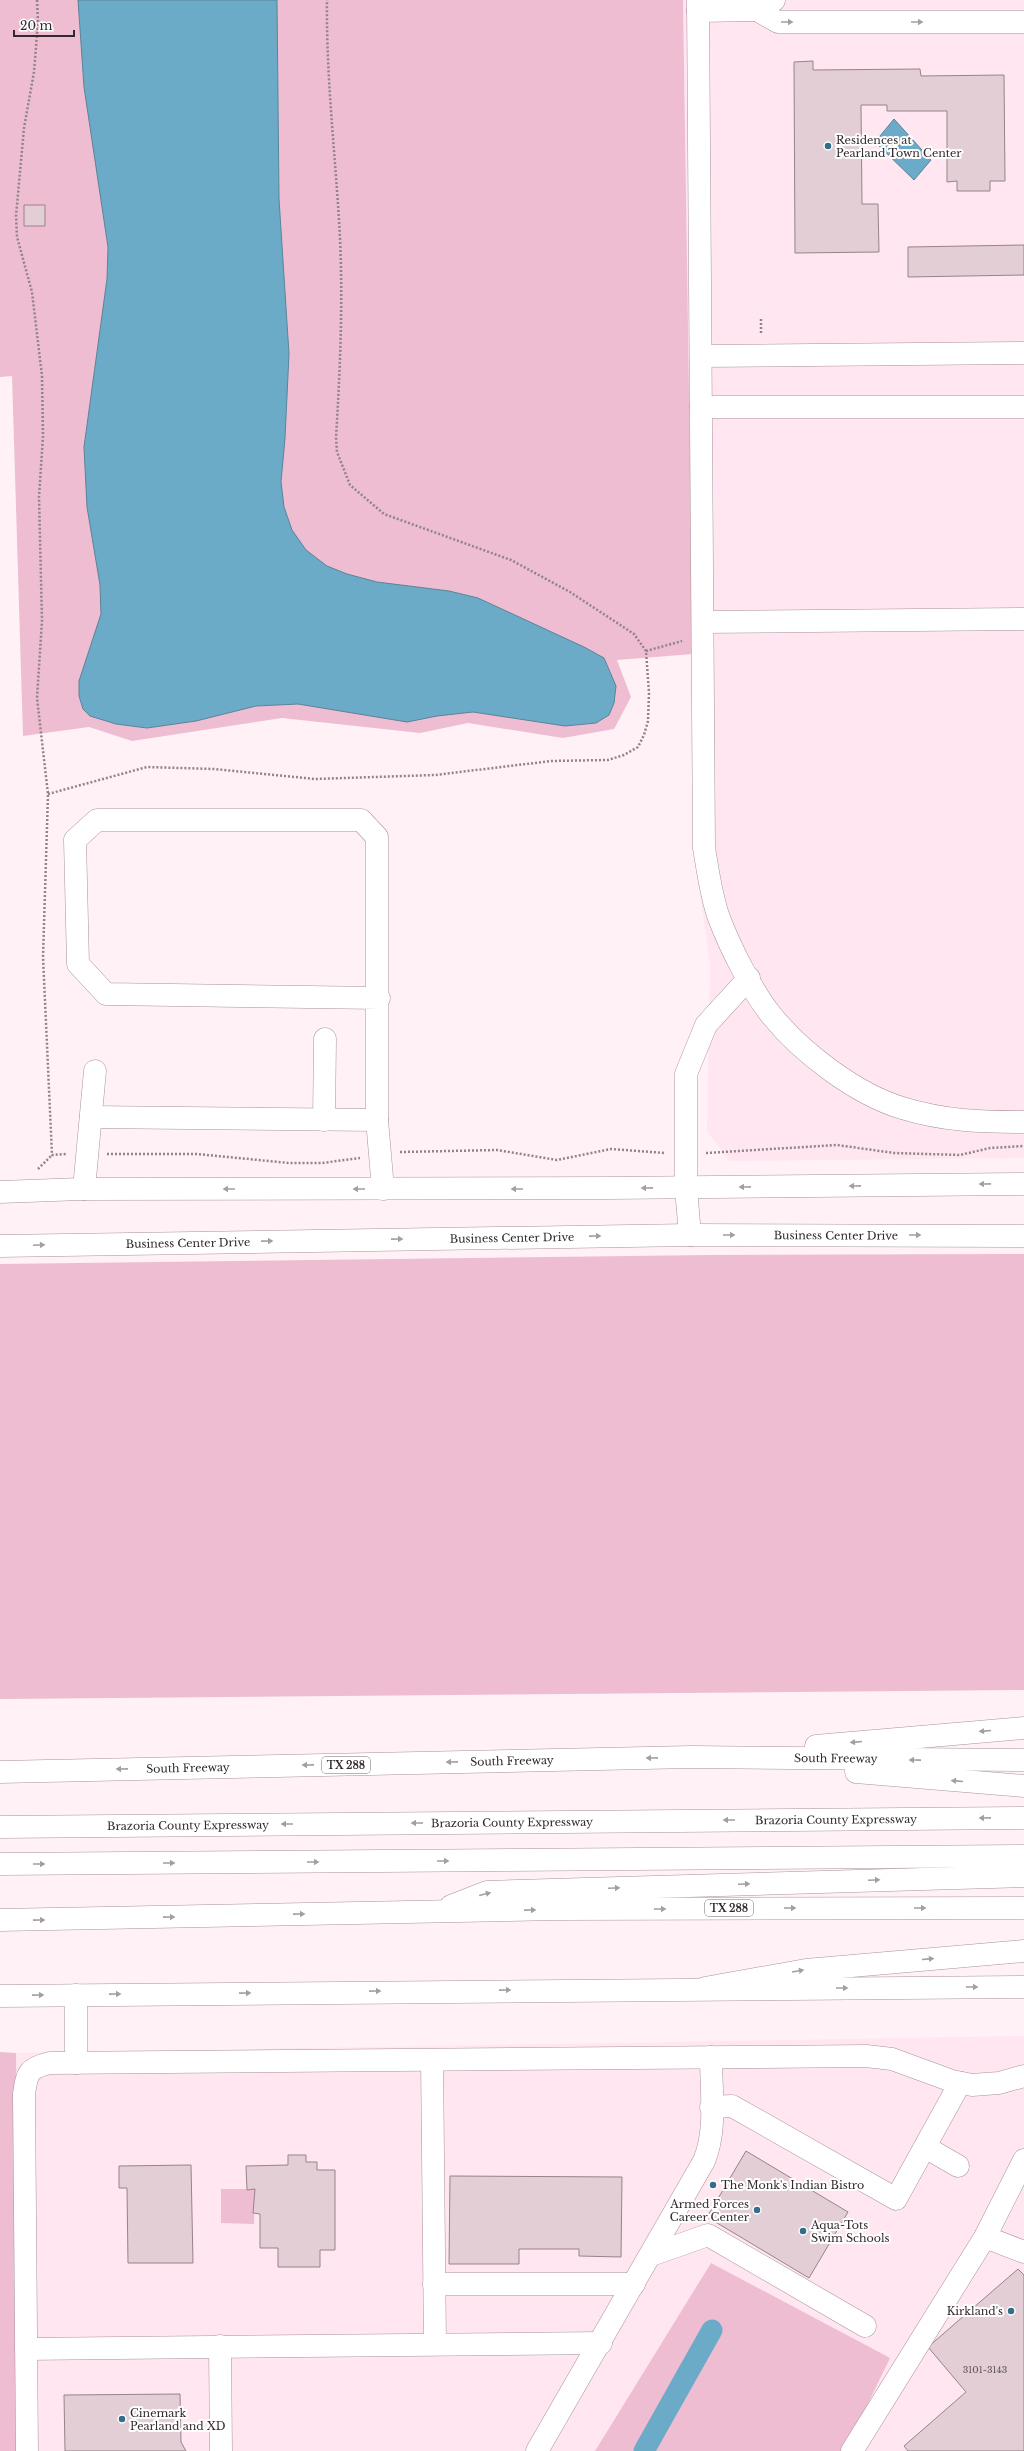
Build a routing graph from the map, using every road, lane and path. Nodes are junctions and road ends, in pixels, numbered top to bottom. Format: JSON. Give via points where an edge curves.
{"nodes":[{"id":1,"x":327,"y":0,"type":"edge"},
{"id":2,"x":765,"y":5,"type":"edge"},
{"id":3,"x":698,"y":6,"type":"edge"},
{"id":4,"x":1024,"y":22,"type":"edge"},
{"id":5,"x":1024,"y":353,"type":"edge"},
{"id":6,"x":701,"y":356,"type":"junction"},
{"id":7,"x":701,"y":407,"type":"junction"},
{"id":8,"x":1024,"y":408,"type":"edge"},
{"id":9,"x":1024,"y":619,"type":"edge"},
{"id":10,"x":703,"y":622,"type":"junction"},
{"id":11,"x":48,"y":794,"type":"dead end"},
{"id":12,"x":749,"y":978,"type":"junction"},
{"id":13,"x":379,"y":998,"type":"junction"},
{"id":14,"x":325,"y":1039,"type":"dead end"},
{"id":15,"x":95,"y":1071,"type":"dead end"},
{"id":16,"x":91,"y":1117,"type":"junction"},
{"id":17,"x":324,"y":1120,"type":"junction"},
{"id":18,"x":377,"y":1120,"type":"junction"},
{"id":19,"x":1024,"y":1122,"type":"edge"},
{"id":20,"x":1024,"y":1184,"type":"edge"},
{"id":21,"x":686,"y":1188,"type":"junction"},
{"id":22,"x":84,"y":1189,"type":"junction"},
{"id":23,"x":383,"y":1189,"type":"junction"},
{"id":24,"x":0,"y":1192,"type":"edge"},
{"id":25,"x":690,"y":1235,"type":"junction"},
{"id":26,"x":1024,"y":1236,"type":"edge"},
{"id":27,"x":0,"y":1246,"type":"edge"},
{"id":28,"x":1024,"y":1728,"type":"edge"},
{"id":29,"x":691,"y":1757,"type":"junction"},
{"id":30,"x":1024,"y":1760,"type":"edge"},
{"id":31,"x":0,"y":1772,"type":"edge"},
{"id":32,"x":1024,"y":1786,"type":"edge"},
{"id":33,"x":1024,"y":1818,"type":"edge"},
{"id":34,"x":0,"y":1827,"type":"edge"},
{"id":35,"x":1024,"y":1856,"type":"edge"},
{"id":36,"x":0,"y":1864,"type":"edge"},
{"id":37,"x":1024,"y":1876,"type":"edge"},
{"id":38,"x":1024,"y":1908,"type":"edge"},
{"id":39,"x":435,"y":1912,"type":"junction"},
{"id":40,"x":0,"y":1920,"type":"edge"},
{"id":41,"x":1024,"y":1951,"type":"edge"},
{"id":42,"x":1024,"y":1987,"type":"edge"},
{"id":43,"x":705,"y":1988,"type":"junction"},
{"id":44,"x":76,"y":1994,"type":"junction"},
{"id":45,"x":0,"y":1996,"type":"edge"},
{"id":46,"x":711,"y":2058,"type":"junction"},
{"id":47,"x":432,"y":2060,"type":"junction"},
{"id":48,"x":76,"y":2063,"type":"junction"},
{"id":49,"x":1024,"y":2076,"type":"edge"},
{"id":50,"x":960,"y":2083,"type":"junction"},
{"id":51,"x":711,"y":2107,"type":"junction"},
{"id":52,"x":924,"y":2147,"type":"junction"},
{"id":53,"x":1024,"y":2160,"type":"edge"},
{"id":54,"x":958,"y":2166,"type":"dead end"},
{"id":55,"x":985,"y":2237,"type":"junction"},
{"id":56,"x":1024,"y":2252,"type":"edge"},
{"id":57,"x":651,"y":2255,"type":"junction"},
{"id":58,"x":434,"y":2284,"type":"junction"},
{"id":59,"x":634,"y":2284,"type":"junction"},
{"id":60,"x":865,"y":2326,"type":"dead end"},
{"id":61,"x":601,"y":2343,"type":"junction"},
{"id":62,"x":435,"y":2344,"type":"junction"},
{"id":63,"x":220,"y":2346,"type":"junction"},
{"id":64,"x":26,"y":2348,"type":"junction"},
{"id":65,"x":27,"y":2451,"type":"edge"},
{"id":66,"x":221,"y":2451,"type":"edge"},
{"id":67,"x":537,"y":2451,"type":"edge"},
{"id":68,"x":852,"y":2451,"type":"edge"}],
"edges":[{"from":1,"to":11,"type":"path","via":[[331,129],[340,239],[342,347],[336,438],[342,470],[350,485],[384,514],[511,560],[570,592],[634,634],[646,651],[649,693],[648,721],[644,735],[638,747],[608,760],[551,761],[435,775],[315,779],[214,769],[146,768]]},
{"from":2,"to":3,"type":"main road"},
{"from":2,"to":4,"type":"main road","one_way":true,"via":[[778,22]]},
{"from":3,"to":6,"type":"main road"},
{"from":5,"to":6,"type":"main road"},
{"from":6,"to":7,"type":"main road"},
{"from":7,"to":8,"type":"main road"},
{"from":7,"to":10,"type":"main road"},
{"from":9,"to":10,"type":"main road"},
{"from":10,"to":12,"type":"main road","via":[[704,848],[718,917]]},
{"from":12,"to":19,"type":"main road","via":[[772,1016],[828,1070],[860,1089],[900,1107],[928,1115],[966,1122]]},
{"from":12,"to":21,"type":"main road","via":[[706,1025],[686,1074]]},
{"from":13,"to":13,"type":"main road","via":[[377,837],[361,820],[97,820],[75,840],[78,964],[106,994]]},
{"from":13,"to":18,"type":"main road"},
{"from":14,"to":17,"type":"main road"},
{"from":15,"to":16,"type":"main road"},
{"from":16,"to":17,"type":"main road"},
{"from":16,"to":22,"type":"main road"},
{"from":17,"to":18,"type":"main road"},
{"from":18,"to":23,"type":"main road"},
{"from":20,"to":21,"type":"main road","one_way":true},
{"from":21,"to":23,"type":"main road","one_way":true},
{"from":21,"to":25,"type":"main road"},
{"from":23,"to":22,"type":"main road","one_way":true},
{"from":22,"to":24,"type":"main road"},
{"from":25,"to":26,"type":"main road","name":"Business Center Drive","one_way":true},
{"from":27,"to":25,"type":"main road","name":"Business Center Drive","one_way":true},
{"from":28,"to":29,"type":"main road","one_way":true},
{"from":30,"to":29,"type":"main road","name":"South Freeway","number":"TX 288","one_way":true},
{"from":29,"to":31,"type":"main road","name":"South Freeway","number":"TX 288","one_way":true},
{"from":32,"to":29,"type":"main road","one_way":true},
{"from":33,"to":34,"type":"main road","name":"Brazoria County Expressway","one_way":true},
{"from":36,"to":35,"type":"main road","one_way":true},
{"from":39,"to":37,"type":"main road","one_way":true,"via":[[487,1892]]},
{"from":39,"to":38,"type":"main road","number":"TX 288","one_way":true},
{"from":40,"to":39,"type":"main road","number":"TX 288","one_way":true},
{"from":43,"to":41,"type":"main road","one_way":true,"via":[[806,1970]]},
{"from":43,"to":42,"type":"main road","one_way":true},
{"from":44,"to":43,"type":"main road","one_way":true},
{"from":45,"to":44,"type":"main road","one_way":true},
{"from":44,"to":48,"type":"main road"},
{"from":46,"to":47,"type":"main road"},
{"from":46,"to":50,"type":"main road","via":[[866,2056],[892,2059]]},
{"from":46,"to":51,"type":"main road"},
{"from":47,"to":48,"type":"main road"},
{"from":47,"to":58,"type":"main road"},
{"from":48,"to":64,"type":"main road","via":[[36,2066],[27,2074],[24,2094]]},
{"from":49,"to":50,"type":"main road","via":[[999,2083]]},
{"from":50,"to":52,"type":"main road"},
{"from":51,"to":52,"type":"main road","via":[[732,2106],[896,2200]]},
{"from":51,"to":57,"type":"main road","via":[[710,2147]]},
{"from":52,"to":54,"type":"main road"},
{"from":53,"to":55,"type":"main road"},
{"from":55,"to":56,"type":"main road"},
{"from":55,"to":68,"type":"main road"},
{"from":57,"to":59,"type":"main road"},
{"from":57,"to":60,"type":"main road","via":[[708,2235]]},
{"from":58,"to":59,"type":"main road"},
{"from":58,"to":62,"type":"main road"},
{"from":59,"to":61,"type":"main road"},
{"from":61,"to":62,"type":"main road"},
{"from":61,"to":67,"type":"main road"},
{"from":62,"to":63,"type":"main road"},
{"from":63,"to":64,"type":"main road"},
{"from":63,"to":66,"type":"main road"},
{"from":64,"to":65,"type":"main road"}]}
